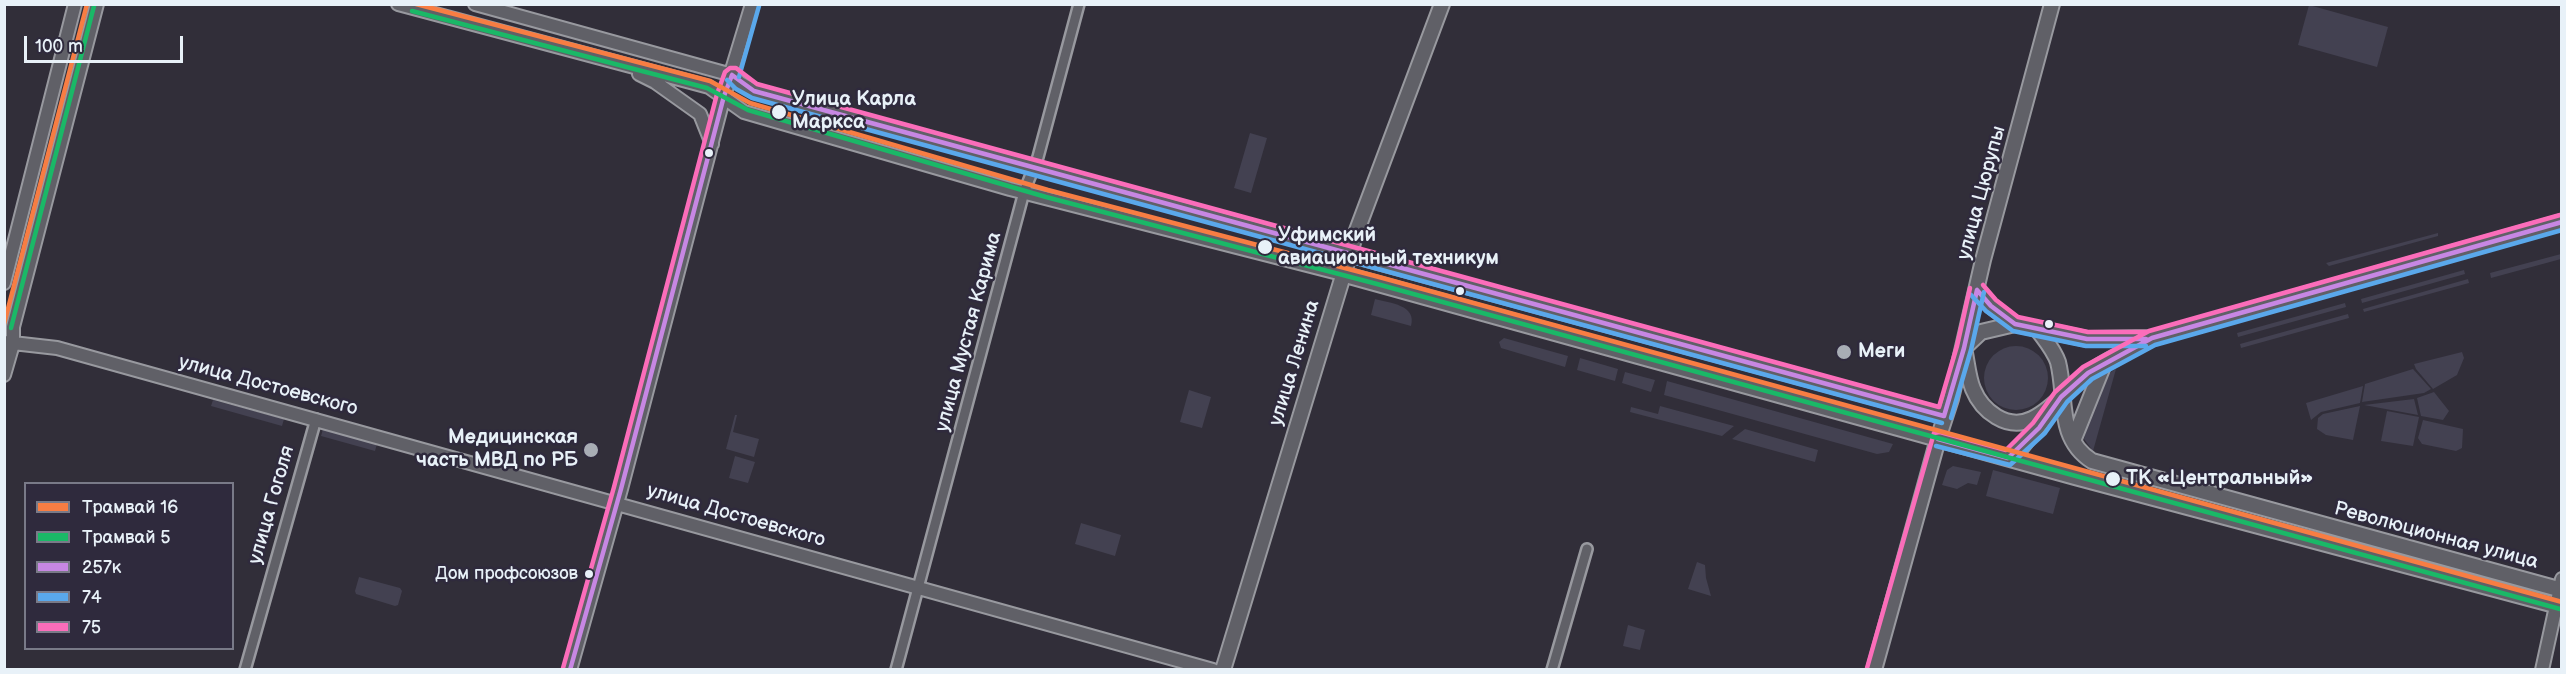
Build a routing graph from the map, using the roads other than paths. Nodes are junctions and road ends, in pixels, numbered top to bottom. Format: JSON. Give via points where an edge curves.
{"nodes":[{"id":1,"x":75,"y":4,"type":"edge"},
{"id":2,"x":97,"y":4,"type":"edge"},
{"id":3,"x":398,"y":4,"type":"edge"},
{"id":4,"x":475,"y":4,"type":"edge"},
{"id":5,"x":752,"y":4,"type":"edge"},
{"id":6,"x":1079,"y":4,"type":"edge"},
{"id":7,"x":1442,"y":4,"type":"edge"},
{"id":8,"x":2052,"y":4,"type":"edge"},
{"id":9,"x":418,"y":7,"type":"edge"},
{"id":10,"x":619,"y":63,"type":"junction"},
{"id":11,"x":732,"y":75,"type":"junction"},
{"id":12,"x":724,"y":96,"type":"junction"},
{"id":13,"x":712,"y":144,"type":"junction"},
{"id":14,"x":1034,"y":168,"type":"junction"},
{"id":15,"x":1024,"y":192,"type":"junction"},
{"id":16,"x":2562,"y":222,"type":"edge"},
{"id":17,"x":1349,"y":254,"type":"junction"},
{"id":18,"x":1342,"y":274,"type":"junction"},
{"id":19,"x":4,"y":283,"type":"edge"},
{"id":20,"x":1977,"y":290,"type":"junction"},
{"id":21,"x":2015,"y":324,"type":"junction"},
{"id":22,"x":2038,"y":330,"type":"junction"},
{"id":23,"x":2152,"y":338,"type":"junction"},
{"id":24,"x":9,"y":343,"type":"edge"},
{"id":25,"x":1964,"y":348,"type":"junction"},
{"id":26,"x":2104,"y":364,"type":"junction"},
{"id":27,"x":4,"y":375,"type":"edge"},
{"id":28,"x":2061,"y":397,"type":"junction"},
{"id":29,"x":1944,"y":416,"type":"junction"},
{"id":30,"x":315,"y":419,"type":"junction"},
{"id":31,"x":1938,"y":439,"type":"junction"},
{"id":32,"x":2073,"y":441,"type":"junction"},
{"id":33,"x":2008,"y":458,"type":"junction"},
{"id":34,"x":617,"y":503,"type":"junction"},
{"id":35,"x":1587,"y":549,"type":"dead end"},
{"id":36,"x":918,"y":586,"type":"junction"},
{"id":37,"x":2561,"y":586,"type":"edge"},
{"id":38,"x":2558,"y":606,"type":"edge"},
{"id":39,"x":245,"y":669,"type":"edge"},
{"id":40,"x":570,"y":669,"type":"edge"},
{"id":41,"x":896,"y":669,"type":"edge"},
{"id":42,"x":1213,"y":669,"type":"edge"},
{"id":43,"x":1223,"y":669,"type":"edge"},
{"id":44,"x":1552,"y":669,"type":"edge"},
{"id":45,"x":1874,"y":669,"type":"edge"},
{"id":46,"x":2542,"y":669,"type":"edge"}],
"edges":[{"from":1,"to":19,"type":"street"},
{"from":2,"to":24,"type":"street"},
{"from":3,"to":9,"type":"street"},
{"from":4,"to":11,"type":"street"},
{"from":5,"to":11,"type":"street"},
{"from":6,"to":14,"type":"street","name":"улица Мустая Карима"},
{"from":7,"to":17,"type":"main road","name":"улица Ленина"},
{"from":8,"to":20,"type":"main road","name":"улица Цюрупы"},
{"from":9,"to":10,"type":"street"},
{"from":10,"to":12,"type":"street","via":[[708,87]]},
{"from":10,"to":13,"type":"street","via":[[656,82],[699,114]]},
{"from":11,"to":12,"type":"street"},
{"from":11,"to":14,"type":"street","via":[[754,91]]},
{"from":12,"to":13,"type":"street"},
{"from":12,"to":15,"type":"street","via":[[744,112]]},
{"from":13,"to":34,"type":"street"},
{"from":14,"to":15,"type":"street","name":"улица Мустая Карима"},
{"from":14,"to":17,"type":"street"},
{"from":15,"to":18,"type":"street"},
{"from":15,"to":36,"type":"street","name":"улица Мустая Карима"},
{"from":16,"to":23,"type":"main road"},
{"from":17,"to":18,"type":"main road","name":"улица Ленина"},
{"from":17,"to":29,"type":"main road"},
{"from":18,"to":31,"type":"main road"},
{"from":18,"to":43,"type":"main road","name":"улица Ленина"},
{"from":20,"to":21,"type":"main road"},
{"from":20,"to":25,"type":"main road","name":"улица Цюрупы"},
{"from":21,"to":22,"type":"main road"},
{"from":21,"to":25,"type":"main road","via":[[1980,332]]},
{"from":22,"to":23,"type":"main road","via":[[2086,339]]},
{"from":22,"to":28,"type":"main road","via":[[2057,359]]},
{"from":23,"to":26,"type":"main road"},
{"from":24,"to":27,"type":"street"},
{"from":24,"to":30,"type":"street","name":"улица Достоевского","via":[[57,348]]},
{"from":25,"to":28,"type":"main road","via":[[1972,388],[1986,409],[1999,418],[2015,422],[2032,419]]},
{"from":25,"to":29,"type":"main road","name":"улица Цюрупы"},
{"from":26,"to":28,"type":"main road"},
{"from":26,"to":32,"type":"main road"},
{"from":28,"to":32,"type":"main road"},
{"from":28,"to":33,"type":"main road","via":[[2039,428]]},
{"from":29,"to":31,"type":"main road","name":"улица Цюрупы"},
{"from":30,"to":34,"type":"street","name":"улица Достоевского"},
{"from":30,"to":39,"type":"street","name":"улица Гоголя"},
{"from":31,"to":33,"type":"main road"},
{"from":31,"to":45,"type":"main road","name":"улица Цюрупы"},
{"from":32,"to":37,"type":"main road","name":"Революционная улица","via":[[2092,461],[2369,539]]},
{"from":33,"to":38,"type":"main road"},
{"from":34,"to":36,"type":"street","name":"улица Достоевского"},
{"from":34,"to":40,"type":"street"},
{"from":35,"to":44,"type":"street"},
{"from":36,"to":41,"type":"street","name":"улица Мустая Карима"},
{"from":36,"to":42,"type":"street","name":"улица Достоевского"},
{"from":37,"to":38,"type":"street"},
{"from":38,"to":46,"type":"street"}]}
